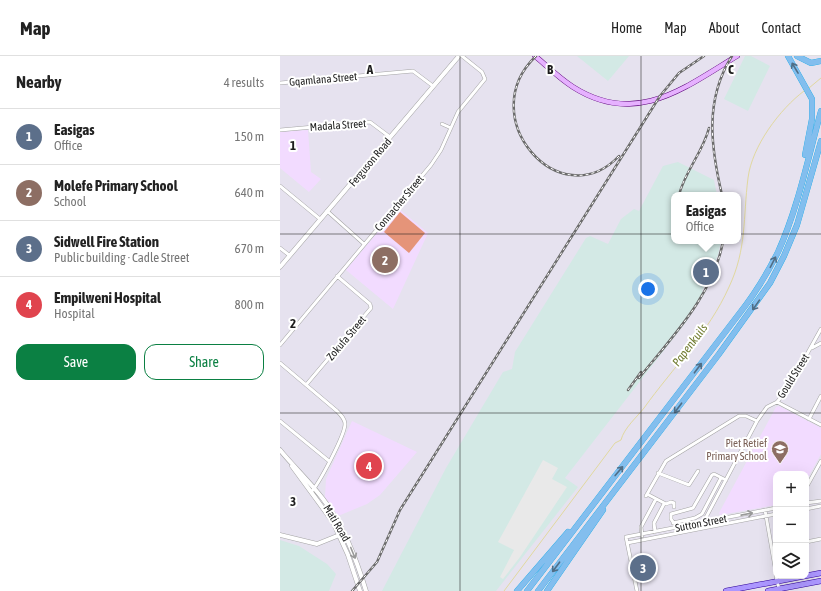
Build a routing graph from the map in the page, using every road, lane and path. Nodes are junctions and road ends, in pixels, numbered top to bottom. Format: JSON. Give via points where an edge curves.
{"nodes":[{"id":1,"x":458,"y":56,"type":"edge"},
{"id":2,"x":462,"y":56,"type":"edge"},
{"id":3,"x":535,"y":56,"type":"edge"},
{"id":4,"x":738,"y":56,"type":"edge"},
{"id":5,"x":788,"y":56,"type":"edge"},
{"id":6,"x":797,"y":56,"type":"edge"},
{"id":7,"x":821,"y":62,"type":"edge"},
{"id":8,"x":280,"y":83,"type":"edge"},
{"id":9,"x":433,"y":86,"type":"junction"},
{"id":10,"x":821,"y":111,"type":"edge"},
{"id":11,"x":442,"y":124,"type":"dead end"},
{"id":12,"x":451,"y":128,"type":"junction"},
{"id":13,"x":280,"y":130,"type":"edge"},
{"id":14,"x":390,"y":138,"type":"junction"},
{"id":15,"x":821,"y":141,"type":"edge"},
{"id":16,"x":821,"y":148,"type":"edge"},
{"id":17,"x":280,"y":186,"type":"edge"},
{"id":18,"x":809,"y":186,"type":"junction"},
{"id":19,"x":798,"y":192,"type":"junction"},
{"id":20,"x":327,"y":211,"type":"junction"},
{"id":21,"x":320,"y":219,"type":"junction"},
{"id":22,"x":364,"y":244,"type":"junction"},
{"id":23,"x":280,"y":248,"type":"edge"},
{"id":24,"x":289,"y":255,"type":"junction"},
{"id":25,"x":280,"y":267,"type":"edge"},
{"id":26,"x":337,"y":276,"type":"junction"},
{"id":27,"x":821,"y":329,"type":"edge"},
{"id":28,"x":821,"y":344,"type":"edge"},
{"id":29,"x":280,"y":345,"type":"edge"},
{"id":30,"x":811,"y":348,"type":"junction"},
{"id":31,"x":280,"y":363,"type":"edge"},
{"id":32,"x":306,"y":385,"type":"junction"},
{"id":33,"x":821,"y":396,"type":"edge"},
{"id":34,"x":777,"y":402,"type":"junction"},
{"id":35,"x":809,"y":419,"type":"junction"},
{"id":36,"x":280,"y":421,"type":"edge"},
{"id":37,"x":757,"y":421,"type":"junction"},
{"id":38,"x":821,"y":425,"type":"edge"},
{"id":39,"x":280,"y":450,"type":"edge"},
{"id":40,"x":329,"y":461,"type":"junction"},
{"id":41,"x":821,"y":461,"type":"edge"},
{"id":42,"x":632,"y":468,"type":"junction"},
{"id":43,"x":698,"y":471,"type":"dead end"},
{"id":44,"x":658,"y":473,"type":"junction"},
{"id":45,"x":721,"y":478,"type":"junction"},
{"id":46,"x":726,"y":480,"type":"junction"},
{"id":47,"x":809,"y":483,"type":"edge"},
{"id":48,"x":606,"y":486,"type":"junction"},
{"id":49,"x":312,"y":490,"type":"junction"},
{"id":50,"x":656,"y":499,"type":"junction"},
{"id":51,"x":821,"y":501,"type":"edge"},
{"id":52,"x":809,"y":503,"type":"edge"},
{"id":53,"x":664,"y":504,"type":"junction"},
{"id":54,"x":821,"y":506,"type":"edge"},
{"id":55,"x":674,"y":507,"type":"dead end"},
{"id":56,"x":809,"y":508,"type":"edge"},
{"id":57,"x":773,"y":509,"type":"edge"},
{"id":58,"x":765,"y":510,"type":"junction"},
{"id":59,"x":773,"y":515,"type":"edge"},
{"id":60,"x":766,"y":516,"type":"junction"},
{"id":61,"x":718,"y":520,"type":"junction"},
{"id":62,"x":673,"y":522,"type":"junction"},
{"id":63,"x":703,"y":523,"type":"junction"},
{"id":64,"x":692,"y":525,"type":"junction"},
{"id":65,"x":719,"y":526,"type":"junction"},
{"id":66,"x":673,"y":528,"type":"junction"},
{"id":67,"x":693,"y":530,"type":"junction"},
{"id":68,"x":654,"y":532,"type":"junction"},
{"id":69,"x":342,"y":534,"type":"junction"},
{"id":70,"x":642,"y":534,"type":"junction"},
{"id":71,"x":280,"y":535,"type":"edge"},
{"id":72,"x":821,"y":539,"type":"edge"},
{"id":73,"x":643,"y":540,"type":"junction"},
{"id":74,"x":809,"y":541,"type":"edge"},
{"id":75,"x":627,"y":543,"type":"junction"},
{"id":76,"x":773,"y":544,"type":"edge"},
{"id":77,"x":821,"y":574,"type":"edge"},
{"id":78,"x":809,"y":575,"type":"edge"},
{"id":79,"x":773,"y":578,"type":"edge"},
{"id":80,"x":777,"y":579,"type":"edge"},
{"id":81,"x":821,"y":581,"type":"edge"},
{"id":82,"x":779,"y":590,"type":"edge"},
{"id":83,"x":360,"y":591,"type":"edge"},
{"id":84,"x":366,"y":591,"type":"edge"},
{"id":85,"x":518,"y":591,"type":"edge"},
{"id":86,"x":527,"y":591,"type":"edge"},
{"id":87,"x":538,"y":591,"type":"edge"},
{"id":88,"x":547,"y":591,"type":"edge"},
{"id":89,"x":636,"y":591,"type":"edge"},
{"id":90,"x":726,"y":591,"type":"edge"},
{"id":91,"x":768,"y":591,"type":"edge"}],
"edges":[{"from":1,"to":9,"type":"street","name":"Ferguson Road"},
{"from":2,"to":12,"type":"street","name":"Connacher Street","via":[[482,72],[485,79],[458,112]]},
{"from":3,"to":4,"type":"main road","via":[[579,90],[601,100],[626,104],[676,94]]},
{"from":19,"to":5,"type":"highway","one_way":true,"via":[[812,119],[812,99]]},
{"from":6,"to":7,"type":"highway","via":[[812,63]]},
{"from":8,"to":9,"type":"street","name":"Gqamlana Street","via":[[413,72]]},
{"from":9,"to":14,"type":"street","name":"Ferguson Road"},
{"from":10,"to":19,"type":"highway"},
{"from":11,"to":12,"type":"street"},
{"from":12,"to":22,"type":"street","name":"Connacher Street","via":[[436,158]]},
{"from":13,"to":14,"type":"street","name":"Madala Street","via":[[370,122]]},
{"from":14,"to":20,"type":"street","name":"Ferguson Road"},
{"from":15,"to":18,"type":"highway"},
{"from":16,"to":18,"type":"highway"},
{"from":17,"to":21,"type":"street"},
{"from":18,"to":42,"type":"highway","one_way":true,"via":[[784,256],[762,296]]},
{"from":48,"to":19,"type":"highway","one_way":true,"via":[[755,292],[778,251]]},
{"from":20,"to":21,"type":"street","name":"Ferguson Road"},
{"from":20,"to":22,"type":"street"},
{"from":21,"to":24,"type":"street","name":"Ferguson Road"},
{"from":22,"to":26,"type":"street","name":"Connacher Street"},
{"from":23,"to":24,"type":"street"},
{"from":24,"to":25,"type":"street","name":"Ferguson Road"},
{"from":26,"to":29,"type":"street","name":"Connacher Street"},
{"from":26,"to":32,"type":"street","name":"Zokufa Street","via":[[370,304],[371,308]]},
{"from":27,"to":30,"type":"street","name":"Gould Street"},
{"from":28,"to":30,"type":"street"},
{"from":30,"to":34,"type":"street","name":"Gould Street","via":[[790,386]]},
{"from":31,"to":32,"type":"street"},
{"from":32,"to":40,"type":"street","via":[[343,419],[344,429]]},
{"from":33,"to":35,"type":"street"},
{"from":34,"to":35,"type":"street"},
{"from":34,"to":37,"type":"street","name":"Gould Street","via":[[767,407]]},
{"from":35,"to":38,"type":"street"},
{"from":36,"to":40,"type":"street"},
{"from":37,"to":44,"type":"street","via":[[746,416],[738,416],[666,461]]},
{"from":37,"to":46,"type":"street","name":"Gould Street"},
{"from":39,"to":49,"type":"street","name":"Mati Road"},
{"from":40,"to":49,"type":"street"},
{"from":41,"to":47,"type":"street"},
{"from":42,"to":87,"type":"highway","one_way":true},
{"from":42,"to":88,"type":"highway"},
{"from":43,"to":44,"type":"street","via":[[689,485]]},
{"from":44,"to":50,"type":"street","via":[[646,495]]},
{"from":45,"to":46,"type":"street"},
{"from":45,"to":62,"type":"street","via":[[702,514],[696,518]]},
{"from":45,"to":62,"type":"street","via":[[712,475],[693,508],[671,514]]},
{"from":46,"to":63,"type":"street","name":"Gould Street"},
{"from":48,"to":85,"type":"highway"},
{"from":48,"to":86,"type":"highway"},
{"from":49,"to":69,"type":"street","name":"Mati Road"},
{"from":50,"to":53,"type":"street"},
{"from":50,"to":70,"type":"street","via":[[641,526]]},
{"from":51,"to":52,"type":"street"},
{"from":53,"to":55,"type":"street","via":[[672,502],[675,504]]},
{"from":53,"to":68,"type":"street","via":[[654,523]]},
{"from":54,"to":56,"type":"street"},
{"from":57,"to":58,"type":"street","name":"Sutton Street"},
{"from":58,"to":60,"type":"street"},
{"from":61,"to":58,"type":"street","name":"Sutton Street","one_way":true},
{"from":59,"to":60,"type":"street","name":"Sutton Street"},
{"from":60,"to":65,"type":"street","name":"Sutton Street"},
{"from":60,"to":76,"type":"street"},
{"from":61,"to":63,"type":"street","name":"Sutton Street"},
{"from":61,"to":65,"type":"street"},
{"from":62,"to":66,"type":"street"},
{"from":63,"to":64,"type":"street","name":"Sutton Street"},
{"from":64,"to":66,"type":"street","name":"Sutton Street"},
{"from":64,"to":67,"type":"street"},
{"from":65,"to":67,"type":"street","name":"Sutton Street"},
{"from":66,"to":68,"type":"street","name":"Sutton Street"},
{"from":67,"to":73,"type":"street","name":"Sutton Street"},
{"from":68,"to":70,"type":"street","name":"Sutton Street"},
{"from":69,"to":71,"type":"street","via":[[317,544]]},
{"from":69,"to":83,"type":"street","name":"Mati Road"},
{"from":69,"to":84,"type":"street","name":"Mati Road","one_way":true,"via":[[355,558]]},
{"from":70,"to":73,"type":"street"},
{"from":70,"to":75,"type":"street","name":"Sutton Street","via":[[626,537]]},
{"from":72,"to":74,"type":"street"},
{"from":73,"to":75,"type":"street","name":"Sutton Street"},
{"from":75,"to":89,"type":"street"},
{"from":77,"to":78,"type":"main road"},
{"from":79,"to":90,"type":"main road"},
{"from":80,"to":82,"type":"street"},
{"from":81,"to":82,"type":"main road"},
{"from":82,"to":91,"type":"main road"}]}
